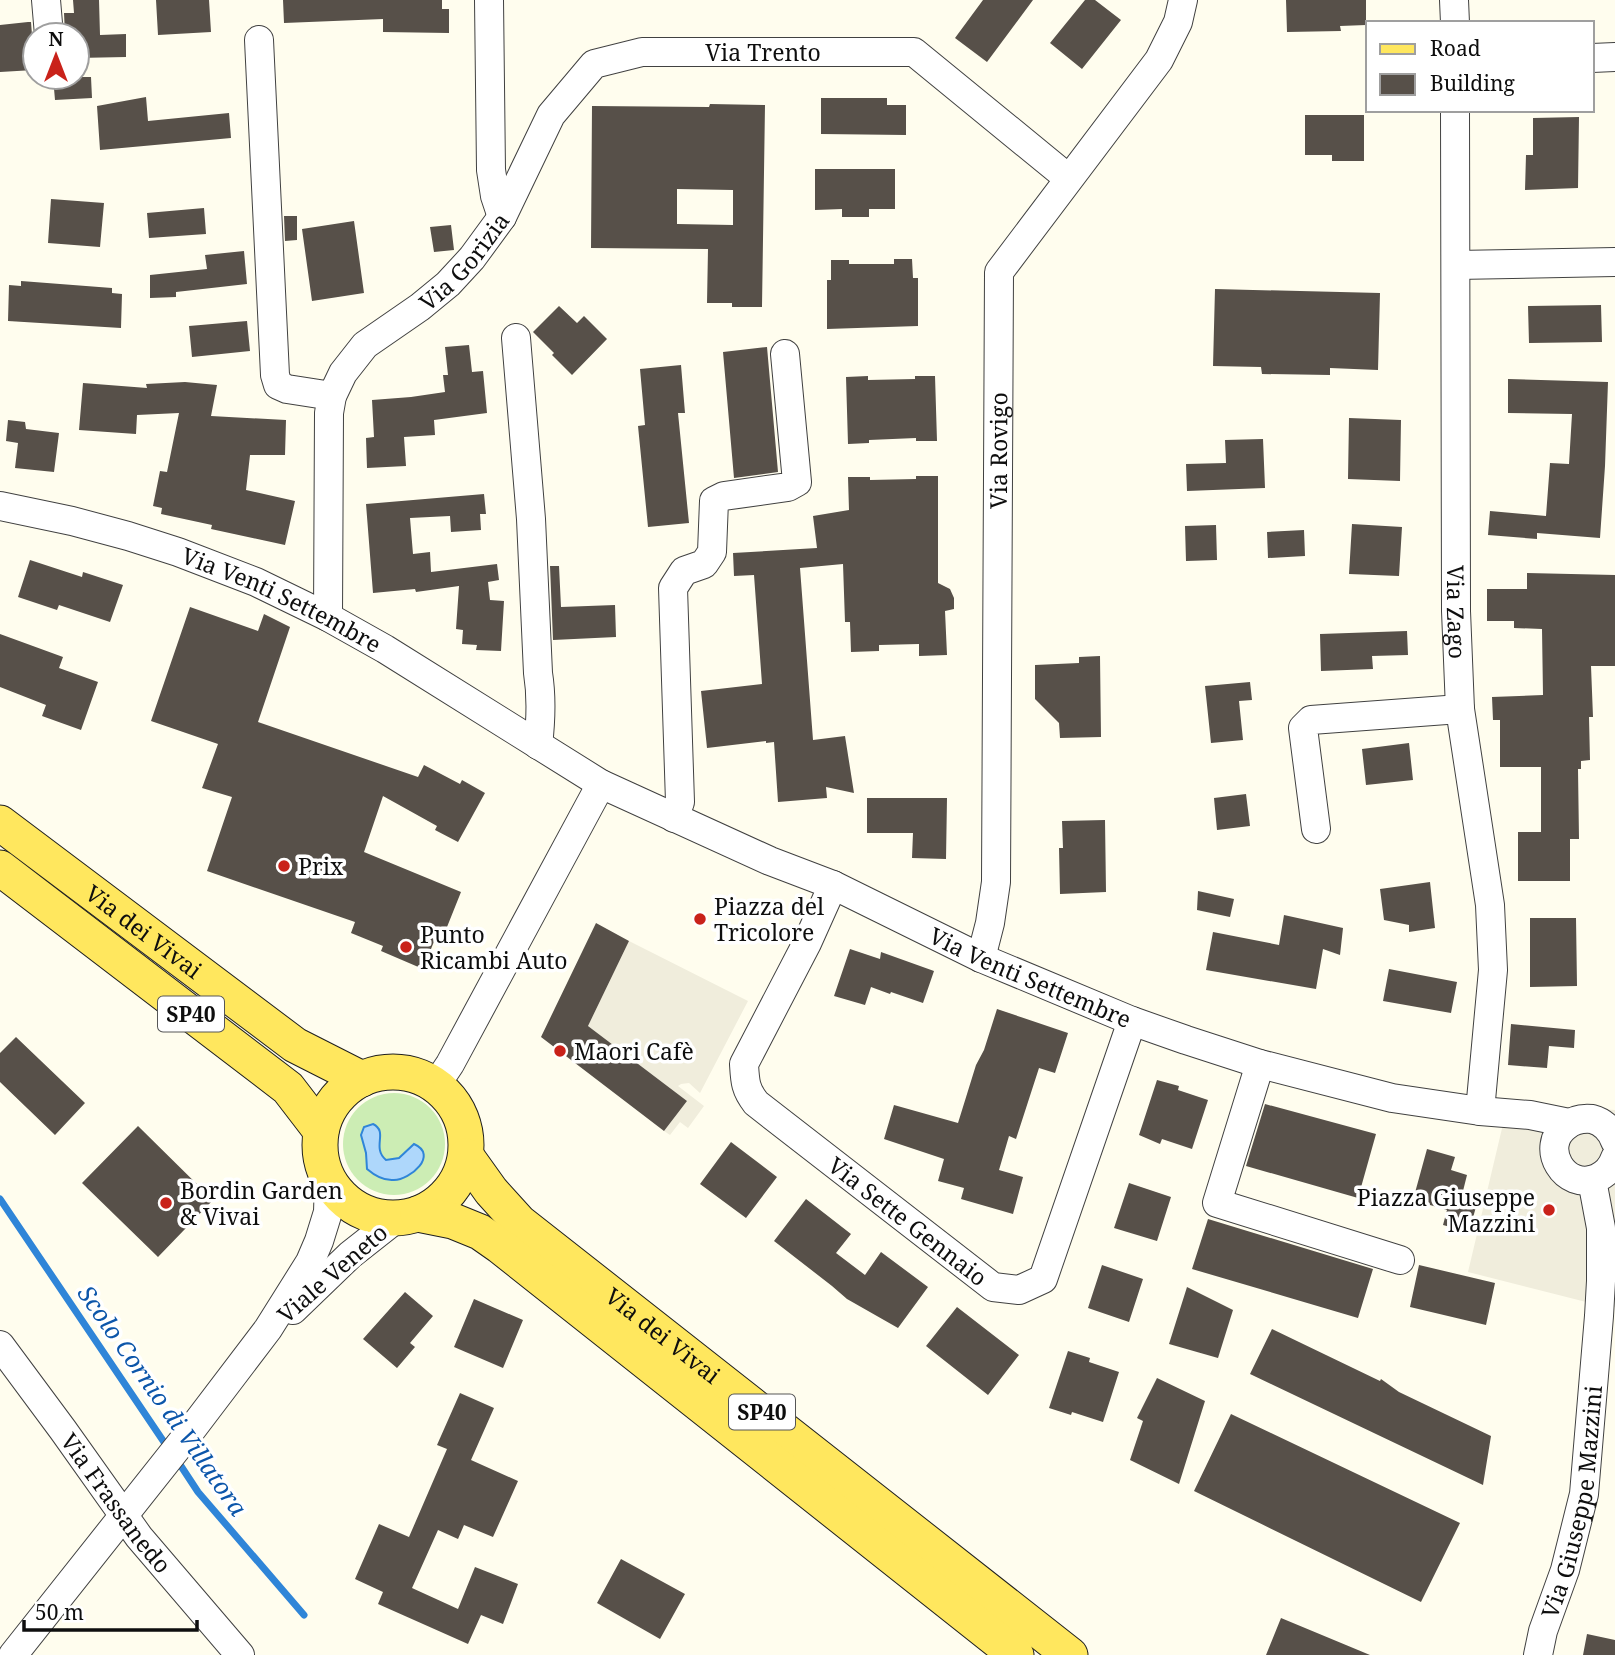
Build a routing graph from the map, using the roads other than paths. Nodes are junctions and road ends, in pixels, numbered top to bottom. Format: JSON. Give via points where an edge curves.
{"nodes":[{"id":1,"x":46,"y":0,"type":"edge"},
{"id":2,"x":489,"y":0,"type":"edge"},
{"id":3,"x":1183,"y":0,"type":"edge"},
{"id":4,"x":1454,"y":0,"type":"edge"},
{"id":5,"x":48,"y":21,"type":"edge"},
{"id":6,"x":1455,"y":21,"type":"edge"},
{"id":7,"x":259,"y":40,"type":"dead end"},
{"id":8,"x":1615,"y":57,"type":"edge"},
{"id":9,"x":1594,"y":58,"type":"edge"},
{"id":10,"x":1455,"y":112,"type":"edge"},
{"id":11,"x":1068,"y":178,"type":"junction"},
{"id":12,"x":502,"y":217,"type":"junction"},
{"id":13,"x":1615,"y":262,"type":"edge"},
{"id":14,"x":1456,"y":265,"type":"junction"},
{"id":15,"x":516,"y":338,"type":"dead end"},
{"id":16,"x":785,"y":354,"type":"dead end"},
{"id":17,"x":332,"y":396,"type":"junction"},
{"id":18,"x":0,"y":506,"type":"edge"},
{"id":19,"x":328,"y":617,"type":"junction"},
{"id":20,"x":1460,"y":709,"type":"junction"},
{"id":21,"x":538,"y":745,"type":"junction"},
{"id":22,"x":601,"y":784,"type":"junction"},
{"id":23,"x":674,"y":818,"type":"junction"},
{"id":24,"x":0,"y":823,"type":"edge"},
{"id":25,"x":1316,"y":829,"type":"dead end"},
{"id":26,"x":0,"y":868,"type":"edge"},
{"id":27,"x":833,"y":885,"type":"junction"},
{"id":28,"x":981,"y":958,"type":"junction"},
{"id":29,"x":1132,"y":1021,"type":"junction"},
{"id":30,"x":1260,"y":1064,"type":"junction"},
{"id":31,"x":362,"y":1079,"type":"junction"},
{"id":32,"x":436,"y":1085,"type":"junction"},
{"id":33,"x":1480,"y":1111,"type":"junction"},
{"id":34,"x":1569,"y":1123,"type":"junction"},
{"id":35,"x":321,"y":1130,"type":"junction"},
{"id":36,"x":1615,"y":1142,"type":"edge"},
{"id":37,"x":466,"y":1156,"type":"junction"},
{"id":38,"x":1554,"y":1156,"type":"junction"},
{"id":39,"x":328,"y":1180,"type":"junction"},
{"id":40,"x":1592,"y":1180,"type":"junction"},
{"id":41,"x":408,"y":1216,"type":"junction"},
{"id":42,"x":1400,"y":1260,"type":"dead end"},
{"id":43,"x":268,"y":1329,"type":"junction"},
{"id":44,"x":0,"y":1345,"type":"edge"},
{"id":45,"x":123,"y":1516,"type":"junction"},
{"id":46,"x":13,"y":1655,"type":"edge"},
{"id":47,"x":240,"y":1655,"type":"edge"},
{"id":48,"x":1016,"y":1655,"type":"edge"},
{"id":49,"x":1070,"y":1655,"type":"edge"},
{"id":50,"x":1538,"y":1655,"type":"edge"}],
"edges":[{"from":1,"to":5,"type":"street"},
{"from":2,"to":12,"type":"street","name":"Via Gorizia","via":[[491,170]]},
{"from":3,"to":11,"type":"street","name":"Via Rovigo","via":[[1178,22],[1159,60]]},
{"from":4,"to":6,"type":"street"},
{"from":7,"to":17,"type":"street","via":[[275,375],[278,385],[287,389]]},
{"from":8,"to":9,"type":"street"},
{"from":10,"to":14,"type":"street","name":"Via Zago"},
{"from":11,"to":12,"type":"street","name":"Via Trento","via":[[914,52],[642,52],[594,64],[551,115]]},
{"from":11,"to":28,"type":"street","name":"Via Rovigo","via":[[999,272],[996,882]]},
{"from":12,"to":17,"type":"street","name":"Via Gorizia","via":[[448,284],[365,345]]},
{"from":13,"to":14,"type":"street"},
{"from":14,"to":20,"type":"street","name":"Via Zago","via":[[1455,611]]},
{"from":15,"to":21,"type":"street","via":[[542,708]]},
{"from":16,"to":23,"type":"street","via":[[797,482],[714,501],[712,552],[704,564],[684,571],[673,588],[680,802]]},
{"from":17,"to":19,"type":"street","name":"Via Gorizia"},
{"from":18,"to":19,"type":"street","name":"Via Venti Settembre","via":[[178,552]]},
{"from":19,"to":21,"type":"street","name":"Via Venti Settembre"},
{"from":20,"to":25,"type":"street","via":[[1311,720],[1303,728]]},
{"from":20,"to":33,"type":"street","name":"Via Zago","via":[[1490,905],[1493,970]]},
{"from":21,"to":22,"type":"street","name":"Via Venti Settembre"},
{"from":22,"to":23,"type":"street","name":"Via Venti Settembre"},
{"from":22,"to":32,"type":"street"},
{"from":23,"to":27,"type":"street","name":"Via Venti Settembre"},
{"from":24,"to":31,"type":"main road","name":"Via dei Vivai","number":"SP40","via":[[295,1045]]},
{"from":26,"to":35,"type":"main road","name":"Via dei Vivai","number":"SP40","via":[[288,1088]]},
{"from":27,"to":28,"type":"street","name":"Via Venti Settembre"},
{"from":27,"to":29,"type":"street","name":"Via Sette Gennaio","via":[[744,1064],[746,1086],[756,1102],[993,1287],[1019,1290],[1043,1279]]},
{"from":28,"to":29,"type":"street","name":"Via Venti Settembre"},
{"from":29,"to":30,"type":"street","name":"Via Venti Settembre"},
{"from":30,"to":33,"type":"street","name":"Via Venti Settembre","via":[[1392,1098]]},
{"from":30,"to":42,"type":"street","via":[[1217,1203]]},
{"from":31,"to":32,"type":"main road","number":"SP40","via":[[400,1072]]},
{"from":31,"to":35,"type":"main road","number":"SP40","via":[[343,1091]]},
{"from":32,"to":37,"type":"main road","number":"SP40","via":[[461,1116]]},
{"from":33,"to":34,"type":"street"},
{"from":33,"to":38,"type":"street","via":[[1537,1137]]},
{"from":34,"to":36,"type":"street","via":[[1598,1121]]},
{"from":34,"to":38,"type":"street","via":[[1556,1137]]},
{"from":35,"to":39,"type":"main road","via":[[320,1153]]},
{"from":36,"to":40,"type":"street","via":[[1608,1170]]},
{"from":37,"to":41,"type":"main road","number":"SP40","via":[[450,1192],[436,1205]]},
{"from":37,"to":49,"type":"main road","name":"Via dei Vivai","number":"SP40","via":[[519,1222]]},
{"from":38,"to":40,"type":"street","via":[[1564,1173]]},
{"from":39,"to":41,"type":"main road","number":"SP40","via":[[355,1208],[375,1216]]},
{"from":39,"to":43,"type":"street","name":"Viale Veneto","via":[[328,1212],[319,1241]]},
{"from":40,"to":50,"type":"street","name":"Via Giuseppe Mazzini","via":[[1601,1227],[1601,1281],[1584,1494]]},
{"from":41,"to":43,"type":"street","name":"Viale Veneto","via":[[350,1255]]},
{"from":41,"to":48,"type":"main road","name":"Via dei Vivai","number":"SP40","via":[[453,1221],[500,1245]]},
{"from":43,"to":45,"type":"street","name":"Viale Veneto"},
{"from":44,"to":45,"type":"street","name":"Via Frassanedo"},
{"from":45,"to":46,"type":"street","name":"Viale Veneto"},
{"from":45,"to":47,"type":"street","name":"Via Frassanedo"}]}
